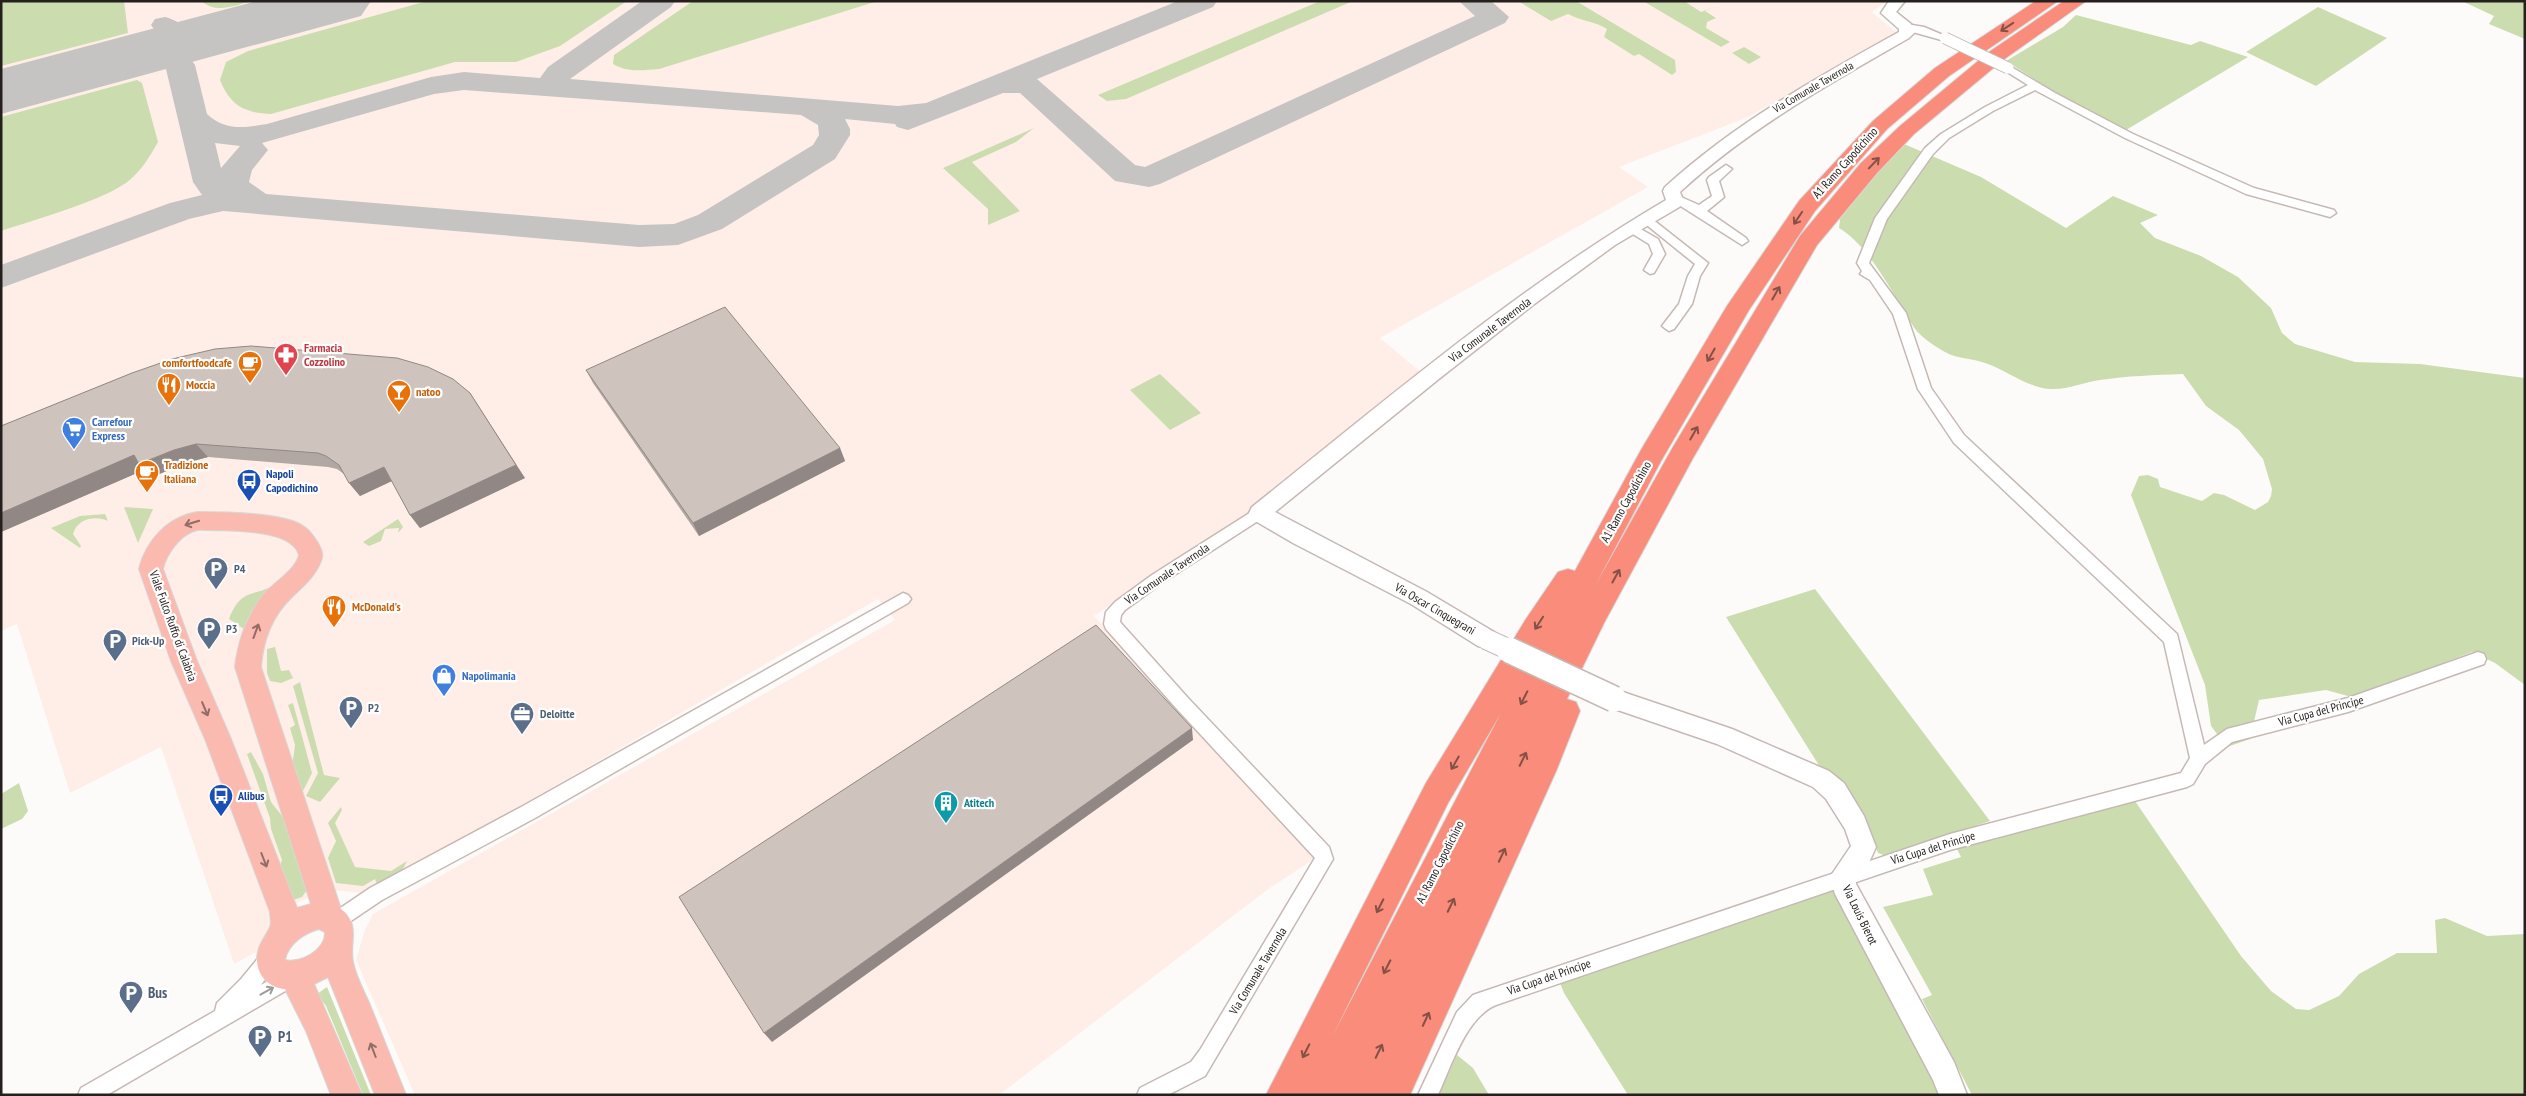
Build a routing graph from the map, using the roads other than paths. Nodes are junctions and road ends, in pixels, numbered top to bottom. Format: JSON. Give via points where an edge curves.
{"nodes":[{"id":1,"x":1898,"y":1,"type":"edge"},
{"id":2,"x":2049,"y":1,"type":"edge"},
{"id":3,"x":2078,"y":1,"type":"edge"},
{"id":4,"x":1906,"y":27,"type":"junction"},
{"id":5,"x":2037,"y":85,"type":"junction"},
{"id":6,"x":1726,"y":169,"type":"dead end"},
{"id":7,"x":1674,"y":198,"type":"junction"},
{"id":8,"x":1698,"y":211,"type":"junction"},
{"id":9,"x":2330,"y":214,"type":"dead end"},
{"id":10,"x":1647,"y":219,"type":"junction"},
{"id":11,"x":1632,"y":228,"type":"junction"},
{"id":12,"x":1742,"y":241,"type":"dead end"},
{"id":13,"x":1650,"y":270,"type":"dead end"},
{"id":14,"x":1668,"y":326,"type":"dead end"},
{"id":15,"x":1259,"y":513,"type":"junction"},
{"id":16,"x":1602,"y":545,"type":"junction"},
{"id":17,"x":904,"y":599,"type":"dead end"},
{"id":18,"x":1592,"y":618,"type":"junction"},
{"id":19,"x":2478,"y":659,"type":"dead end"},
{"id":20,"x":1614,"y":698,"type":"joint"},
{"id":21,"x":2199,"y":759,"type":"junction"},
{"id":22,"x":1843,"y":877,"type":"junction"},
{"id":23,"x":286,"y":928,"type":"junction"},
{"id":24,"x":334,"y":928,"type":"junction"},
{"id":25,"x":270,"y":957,"type":"junction"},
{"id":26,"x":294,"y":976,"type":"junction"},
{"id":27,"x":211,"y":1023,"type":"junction"},
{"id":28,"x":88,"y":1095,"type":"edge"},
{"id":29,"x":347,"y":1095,"type":"edge"},
{"id":30,"x":391,"y":1095,"type":"edge"},
{"id":31,"x":1147,"y":1095,"type":"edge"},
{"id":32,"x":1284,"y":1095,"type":"edge"},
{"id":33,"x":1321,"y":1095,"type":"edge"},
{"id":34,"x":1358,"y":1095,"type":"edge"},
{"id":35,"x":1391,"y":1095,"type":"edge"},
{"id":36,"x":1428,"y":1095,"type":"edge"},
{"id":37,"x":1953,"y":1095,"type":"edge"}],
"edges":[{"from":1,"to":4,"type":"street","via":[[1888,13]]},
{"from":2,"to":16,"type":"highway","name":"A1 Ramo Capodichino","one_way":true,"via":[[1942,72],[1880,125],[1807,206],[1739,306]]},
{"from":18,"to":3,"type":"highway","name":"A1 Ramo Capodichino","one_way":true,"via":[[1682,454],[1808,241],[1869,168],[1907,130],[1996,56]]},
{"from":4,"to":5,"type":"street","bridge":true,"via":[[1945,38]]},
{"from":4,"to":7,"type":"street","name":"Via Comunale Tavernola","via":[[1904,35],[1761,117],[1684,178],[1671,191]]},
{"from":5,"to":9,"type":"street","via":[[2129,136],[2250,191]]},
{"from":5,"to":21,"type":"street","via":[[1989,109],[1945,136],[1928,151],[1881,218],[1863,263],[1899,312],[1925,389],[1959,438],[2170,639]]},
{"from":6,"to":8,"type":"street","via":[[1713,180],[1718,197]]},
{"from":7,"to":8,"type":"street"},
{"from":7,"to":10,"type":"street","name":"Via Comunale Tavernola","via":[[1675,202]]},
{"from":8,"to":12,"type":"street"},
{"from":10,"to":11,"type":"street","name":"Via Comunale Tavernola"},
{"from":10,"to":14,"type":"street","via":[[1702,263],[1691,277],[1689,296],[1680,313]]},
{"from":11,"to":13,"type":"street","via":[[1654,242],[1659,254]]},
{"from":11,"to":15,"type":"street","name":"Via Comunale Tavernola","via":[[1609,241],[1433,373]]},
{"from":15,"to":20,"type":"street","name":"Via Oscar Cinquegrani","bridge":true,"via":[[1419,598],[1486,639]]},
{"from":15,"to":31,"type":"street","name":"Via Comunale Tavernola","via":[[1157,579],[1120,606],[1112,618],[1115,629],[1323,853],[1324,859],[1207,1057],[1198,1069]]},
{"from":16,"to":32,"type":"highway","one_way":true,"via":[[1568,579],[1536,627],[1437,793]]},
{"from":16,"to":33,"type":"highway","name":"A1 Ramo Capodichino","one_way":true},
{"from":17,"to":24,"type":"street","via":[[529,812],[376,894]]},
{"from":34,"to":18,"type":"highway","name":"A1 Ramo Capodichino","one_way":true},
{"from":35,"to":18,"type":"highway","one_way":true,"via":[[1542,768],[1584,662]]},
{"from":19,"to":21,"type":"street","name":"Via Cupa del Principe","via":[[2348,705],[2227,736]]},
{"from":20,"to":22,"type":"street","name":"Via Louis Bierot","via":[[1724,736],[1821,779],[1835,791],[1856,824],[1864,847],[1858,860]]},
{"from":21,"to":22,"type":"street","name":"Via Cupa del Principe","via":[[2186,779],[1950,842]]},
{"from":22,"to":36,"type":"street","name":"Via Cupa del Principe","via":[[1480,1002],[1464,1019]]},
{"from":22,"to":37,"type":"street","name":"Via Louis Bierot","via":[[1844,886],[1944,1072]]},
{"from":23,"to":24,"type":"main road","via":[[308,916]]},
{"from":24,"to":23,"type":"main road","name":"Viale Fulco Ruffo di Calabria","one_way":true,"via":[[248,667],[252,640],[263,615],[277,595],[306,567],[310,552],[299,536],[284,528],[191,522],[166,542],[154,558],[151,569],[284,912]]},
{"from":23,"to":25,"type":"main road","via":[[275,942]]},
{"from":24,"to":26,"type":"main road","via":[[332,955],[314,970]]},
{"from":30,"to":24,"type":"main road","name":"Viale Fulco Ruffo di Calabria","one_way":true,"via":[[342,974]]},
{"from":25,"to":26,"type":"main road","via":[[277,972]]},
{"from":25,"to":27,"type":"street","via":[[248,986]]},
{"from":27,"to":26,"type":"street","one_way":true},
{"from":26,"to":29,"type":"main road","via":[[318,1022]]},
{"from":27,"to":28,"type":"street"}]}
